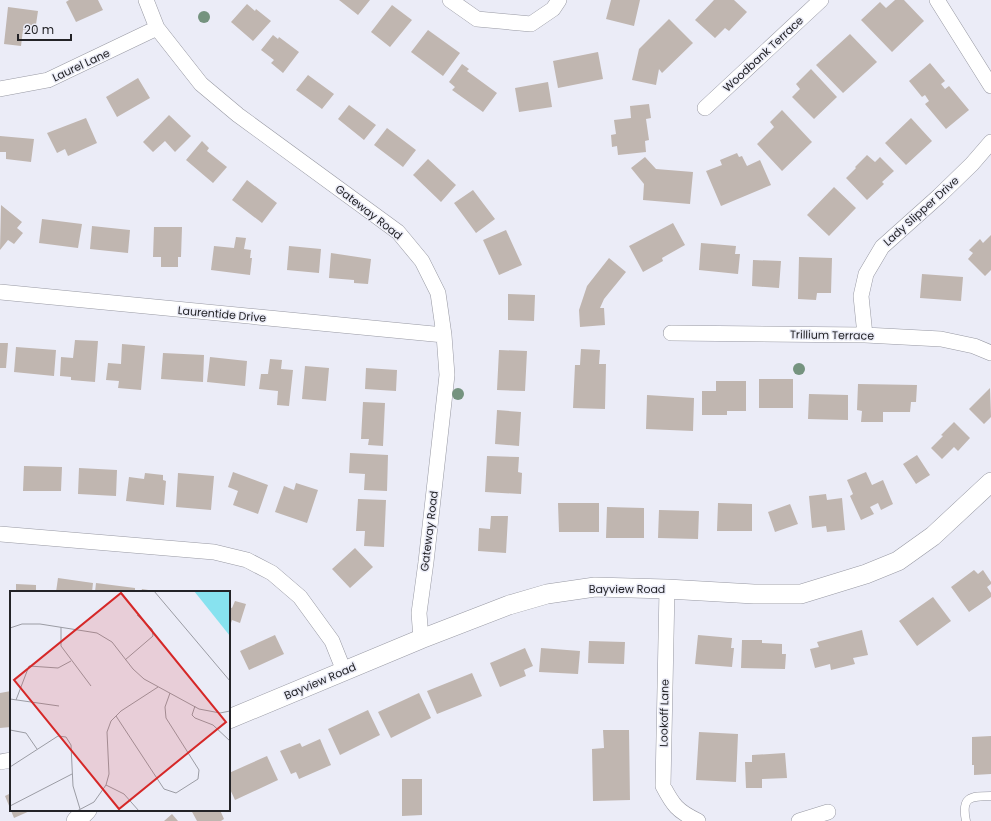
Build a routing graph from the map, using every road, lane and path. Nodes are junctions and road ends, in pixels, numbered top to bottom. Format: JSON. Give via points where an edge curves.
{"nodes":[{"id":1,"x":146,"y":0,"type":"edge"},
{"id":2,"x":450,"y":0,"type":"edge"},
{"id":3,"x":558,"y":0,"type":"edge"},
{"id":4,"x":820,"y":0,"type":"edge"},
{"id":5,"x":937,"y":0,"type":"edge"},
{"id":6,"x":157,"y":28,"type":"junction"},
{"id":7,"x":991,"y":86,"type":"edge"},
{"id":8,"x":0,"y":89,"type":"edge"},
{"id":9,"x":705,"y":108,"type":"dead end"},
{"id":10,"x":991,"y":142,"type":"edge"},
{"id":11,"x":0,"y":292,"type":"edge"},
{"id":12,"x":671,"y":333,"type":"dead end"},
{"id":13,"x":444,"y":335,"type":"junction"},
{"id":14,"x":865,"y":335,"type":"junction"},
{"id":15,"x":991,"y":353,"type":"edge"},
{"id":16,"x":991,"y":482,"type":"edge"},
{"id":17,"x":0,"y":534,"type":"edge"},
{"id":18,"x":667,"y":589,"type":"junction"},
{"id":19,"x":420,"y":639,"type":"junction"},
{"id":20,"x":344,"y":671,"type":"junction"},
{"id":21,"x":230,"y":719,"type":"edge"},
{"id":22,"x":10,"y":760,"type":"edge"},
{"id":23,"x":0,"y":762,"type":"edge"},
{"id":24,"x":991,"y":796,"type":"edge"},
{"id":25,"x":86,"y":811,"type":"edge"},
{"id":26,"x":828,"y":812,"type":"dead end"},
{"id":27,"x":76,"y":821,"type":"edge"},
{"id":28,"x":698,"y":821,"type":"edge"},
{"id":29,"x":799,"y":821,"type":"edge"},
{"id":30,"x":966,"y":821,"type":"edge"}],
"edges":[{"from":1,"to":6,"type":"street","name":"Gateway Road"},
{"from":2,"to":3,"type":"street","via":[[476,19],[531,24],[552,9]]},
{"from":4,"to":9,"type":"street","name":"Woodbank Terrace"},
{"from":5,"to":7,"type":"street"},
{"from":6,"to":8,"type":"street","name":"Laurel Lane","via":[[48,80]]},
{"from":6,"to":13,"type":"street","name":"Gateway Road","via":[[201,84],[238,115],[398,232],[422,261],[438,292]]},
{"from":10,"to":14,"type":"street","name":"Lady Slipper Drive","via":[[939,196],[882,246],[866,274],[861,296]]},
{"from":11,"to":13,"type":"street","name":"Laurentide Drive"},
{"from":12,"to":14,"type":"street","name":"Trillium Terrace"},
{"from":13,"to":19,"type":"street","name":"Gateway Road","via":[[447,375],[419,613]]},
{"from":14,"to":15,"type":"street","name":"Trillium Terrace","via":[[941,340],[974,346]]},
{"from":16,"to":18,"type":"street","name":"Bayview Road","via":[[933,536],[898,561],[866,574],[801,594]]},
{"from":17,"to":20,"type":"street","via":[[214,552],[247,560],[272,573],[300,598],[332,641]]},
{"from":18,"to":19,"type":"street","name":"Bayview Road","via":[[595,587],[547,594],[509,605]]},
{"from":18,"to":28,"type":"street","name":"Lookoff Lane","via":[[663,786],[675,806]]},
{"from":19,"to":20,"type":"street","name":"Bayview Road"},
{"from":20,"to":21,"type":"street","name":"Bayview Road"},
{"from":22,"to":23,"type":"street"},
{"from":24,"to":30,"type":"lane","via":[[974,796],[967,800],[963,809]]},
{"from":25,"to":27,"type":"street"},
{"from":26,"to":29,"type":"street"}]}
